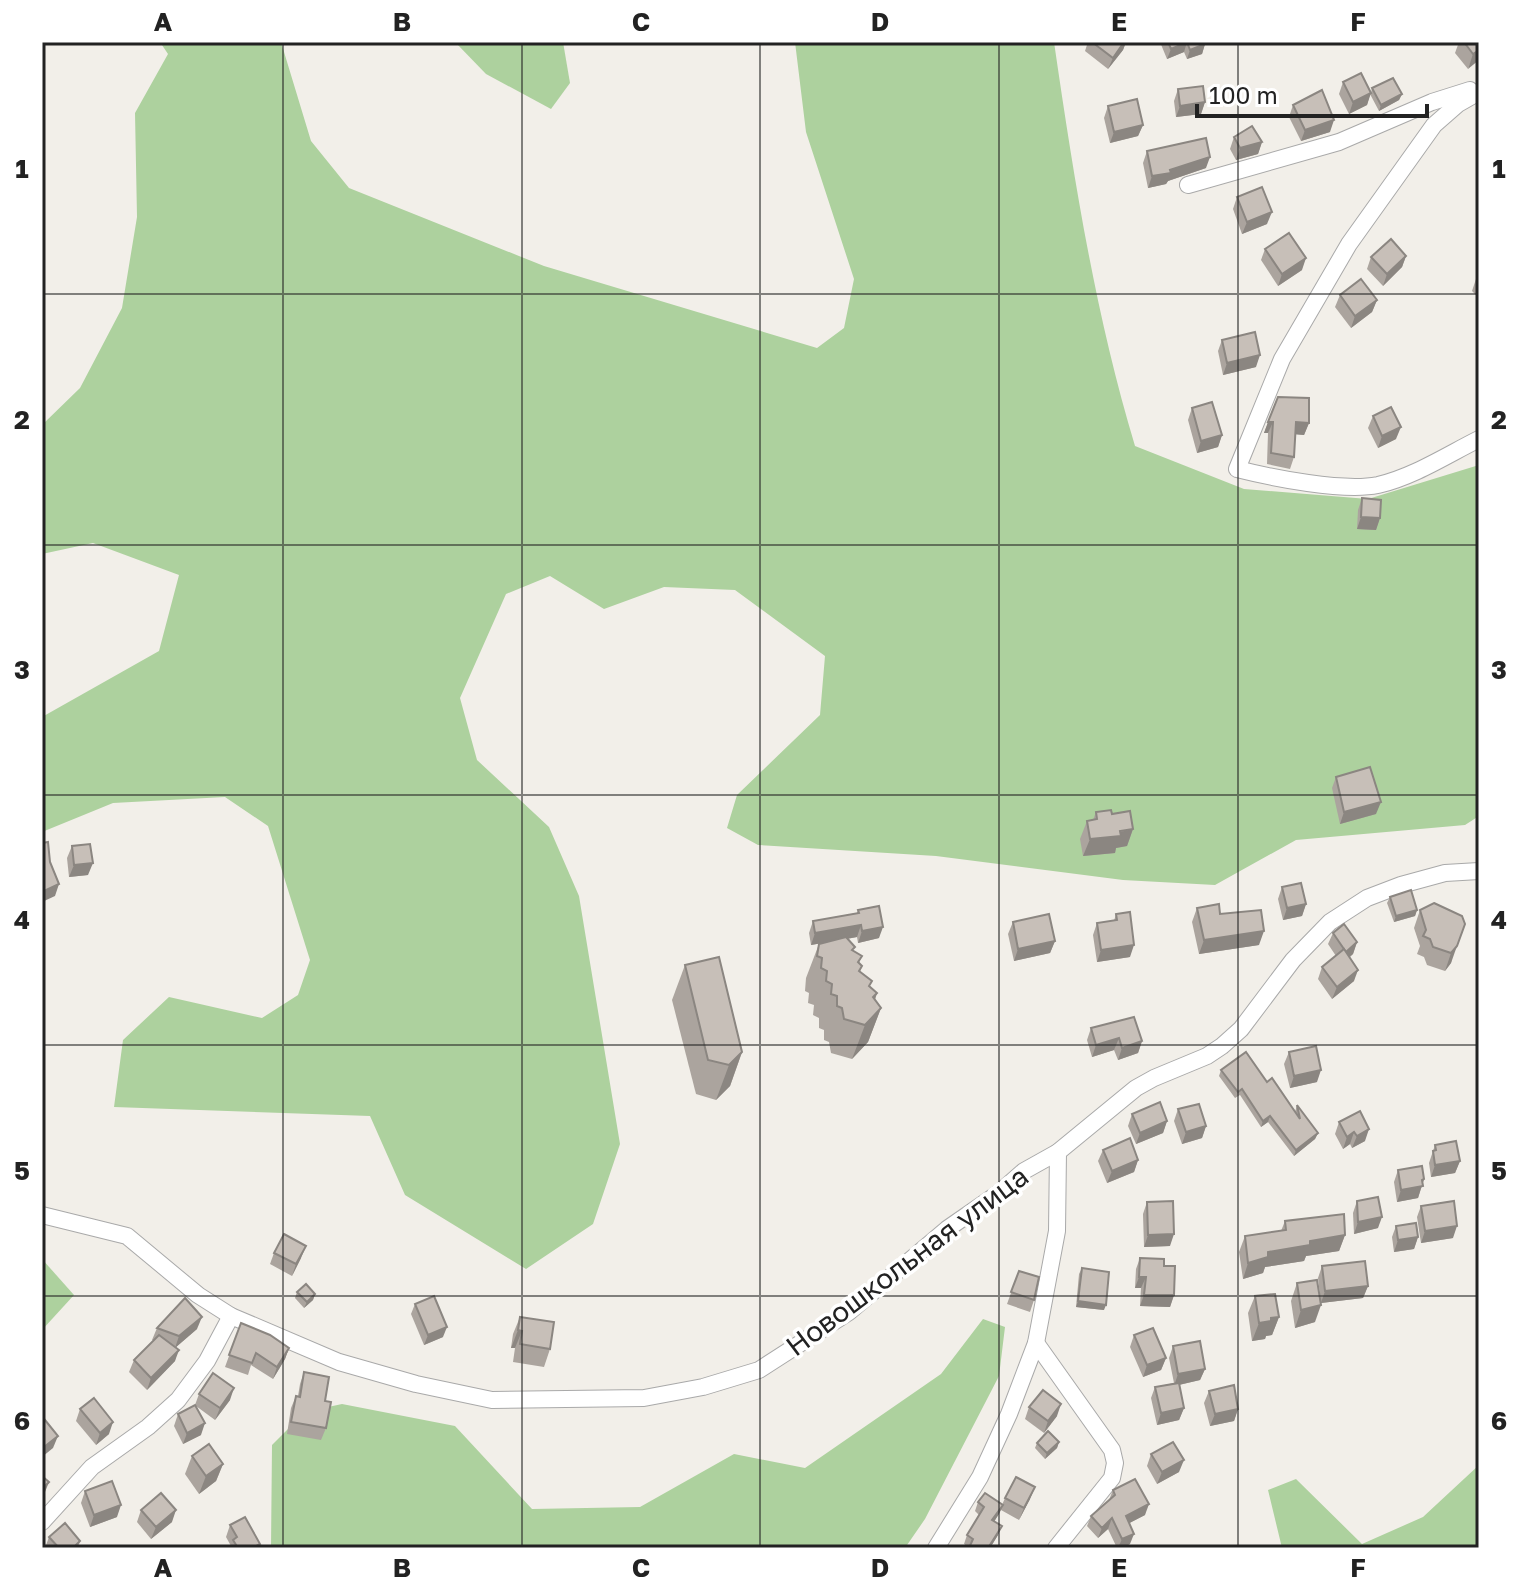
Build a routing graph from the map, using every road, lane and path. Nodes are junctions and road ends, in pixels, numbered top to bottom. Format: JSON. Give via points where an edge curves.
{"nodes":[{"id":1,"x":1479,"y":90,"type":"edge"},
{"id":2,"x":1188,"y":185,"type":"dead end"},
{"id":3,"x":1479,"y":439,"type":"edge"},
{"id":4,"x":1479,"y":871,"type":"edge"},
{"id":5,"x":1058,"y":1152,"type":"junction"},
{"id":6,"x":42,"y":1215,"type":"edge"},
{"id":7,"x":231,"y":1316,"type":"junction"},
{"id":8,"x":1036,"y":1343,"type":"junction"},
{"id":9,"x":42,"y":1522,"type":"edge"},
{"id":10,"x":936,"y":1548,"type":"edge"},
{"id":11,"x":1056,"y":1548,"type":"edge"}],
"edges":[{"from":1,"to":2,"type":"street","via":[[1432,102],[1339,142]]},
{"from":1,"to":3,"type":"street","via":[[1434,125],[1349,244],[1282,359],[1237,469],[1330,484],[1377,485]]},
{"from":4,"to":5,"type":"street","name":"Новошкольная улица","via":[[1445,873],[1401,885],[1367,898],[1330,922],[1222,1046],[1136,1088]]},
{"from":5,"to":7,"type":"street","name":"Новошкольная улица","via":[[947,1229],[849,1312],[759,1370],[703,1387],[644,1398],[492,1400],[339,1362]]},
{"from":5,"to":8,"type":"street","via":[[1057,1231]]},
{"from":6,"to":7,"type":"street","name":"Новошкольная улица","via":[[127,1236]]},
{"from":7,"to":9,"type":"street","via":[[178,1400],[92,1467]]},
{"from":8,"to":10,"type":"street","via":[[980,1477]]},
{"from":8,"to":11,"type":"street","via":[[1091,1417],[1115,1463],[1112,1478]]}]}
